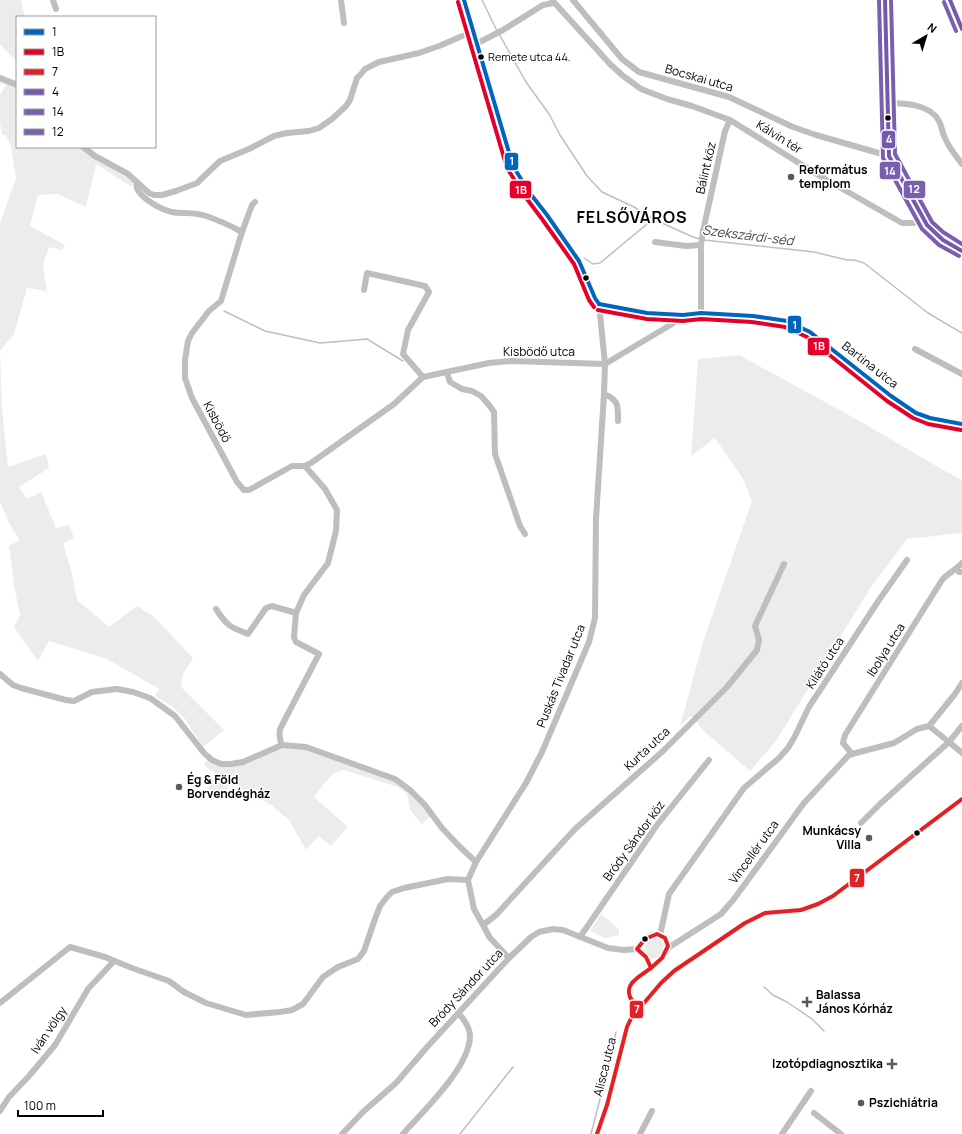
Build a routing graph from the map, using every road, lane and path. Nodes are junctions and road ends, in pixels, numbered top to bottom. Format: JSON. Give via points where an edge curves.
{"nodes":[{"id":1,"x":53,"y":0,"type":"edge"},
{"id":2,"x":341,"y":0,"type":"edge"},
{"id":3,"x":464,"y":0,"type":"edge"},
{"id":4,"x":885,"y":0,"type":"edge"},
{"id":5,"x":950,"y":0,"type":"edge"},
{"id":6,"x":544,"y":2,"type":"edge"},
{"id":7,"x":553,"y":2,"type":"edge"},
{"id":8,"x":578,"y":2,"type":"edge"},
{"id":9,"x":56,"y":9,"type":"dead end"},
{"id":10,"x":344,"y":23,"type":"dead end"},
{"id":11,"x":962,"y":29,"type":"edge"},
{"id":12,"x":474,"y":31,"type":"junction"},
{"id":13,"x":478,"y":44,"type":"junction"},
{"id":14,"x":0,"y":78,"type":"edge"},
{"id":15,"x":16,"y":85,"type":"edge"},
{"id":16,"x":888,"y":103,"type":"junction"},
{"id":17,"x":730,"y":120,"type":"junction"},
{"id":18,"x":84,"y":148,"type":"edge"},
{"id":19,"x":889,"y":156,"type":"junction"},
{"id":20,"x":962,"y":164,"type":"edge"},
{"id":21,"x":136,"y":183,"type":"junction"},
{"id":22,"x":255,"y":202,"type":"dead end"},
{"id":23,"x":922,"y":218,"type":"junction"},
{"id":24,"x":242,"y":232,"type":"junction"},
{"id":25,"x":655,"y":242,"type":"dead end"},
{"id":26,"x":701,"y":245,"type":"junction"},
{"id":27,"x":962,"y":251,"type":"edge"},
{"id":28,"x":364,"y":290,"type":"dead end"},
{"id":29,"x":599,"y":304,"type":"junction"},
{"id":30,"x":701,"y":313,"type":"junction"},
{"id":31,"x":683,"y":315,"type":"junction"},
{"id":32,"x":915,"y":349,"type":"dead end"},
{"id":33,"x":605,"y":364,"type":"junction"},
{"id":34,"x":447,"y":372,"type":"junction"},
{"id":35,"x":962,"y":374,"type":"edge"},
{"id":36,"x":423,"y":377,"type":"junction"},
{"id":37,"x":604,"y":394,"type":"junction"},
{"id":38,"x":618,"y":421,"type":"dead end"},
{"id":39,"x":962,"y":424,"type":"edge"},
{"id":40,"x":305,"y":466,"type":"junction"},
{"id":41,"x":525,"y":534,"type":"dead end"},
{"id":42,"x":907,"y":560,"type":"dead end"},
{"id":43,"x":962,"y":563,"type":"edge"},
{"id":44,"x":784,"y":564,"type":"dead end"},
{"id":45,"x":216,"y":609,"type":"dead end"},
{"id":46,"x":296,"y":613,"type":"junction"},
{"id":47,"x":0,"y":674,"type":"edge"},
{"id":48,"x":962,"y":683,"type":"edge"},
{"id":49,"x":929,"y":726,"type":"junction"},
{"id":50,"x":962,"y":726,"type":"edge"},
{"id":51,"x":950,"y":742,"type":"junction"},
{"id":52,"x":282,"y":745,"type":"junction"},
{"id":53,"x":962,"y":753,"type":"edge"},
{"id":54,"x":850,"y":755,"type":"junction"},
{"id":55,"x":709,"y":760,"type":"dead end"},
{"id":56,"x":962,"y":800,"type":"edge"},
{"id":57,"x":861,"y":823,"type":"dead end"},
{"id":58,"x":476,"y":862,"type":"junction"},
{"id":59,"x":468,"y":880,"type":"junction"},
{"id":60,"x":483,"y":925,"type":"junction"},
{"id":61,"x":660,"y":935,"type":"junction"},
{"id":62,"x":580,"y":937,"type":"junction"},
{"id":63,"x":668,"y":948,"type":"junction"},
{"id":64,"x":637,"y":949,"type":"junction"},
{"id":65,"x":509,"y":958,"type":"junction"},
{"id":66,"x":114,"y":960,"type":"junction"},
{"id":67,"x":651,"y":968,"type":"junction"},
{"id":68,"x":0,"y":1003,"type":"edge"},
{"id":69,"x":638,"y":1007,"type":"junction"},
{"id":70,"x":458,"y":1013,"type":"junction"},
{"id":71,"x":811,"y":1091,"type":"dead end"},
{"id":72,"x":0,"y":1111,"type":"edge"},
{"id":73,"x":652,"y":1111,"type":"dead end"},
{"id":74,"x":814,"y":1113,"type":"dead end"},
{"id":75,"x":342,"y":1134,"type":"edge"},
{"id":76,"x":403,"y":1134,"type":"edge"},
{"id":77,"x":597,"y":1134,"type":"edge"},
{"id":78,"x":640,"y":1134,"type":"edge"},
{"id":79,"x":782,"y":1134,"type":"edge"},
{"id":80,"x":840,"y":1134,"type":"edge"}],
"edges":[{"from":1,"to":9,"type":"street"},
{"from":2,"to":10,"type":"street"},
{"from":3,"to":12,"type":"street"},
{"from":4,"to":16,"type":"street"},
{"from":5,"to":11,"type":"street"},
{"from":6,"to":7,"type":"street"},
{"from":6,"to":13,"type":"street"},
{"from":7,"to":17,"type":"street","name":"Kálvin tér","via":[[614,68],[641,89]]},
{"from":8,"to":19,"type":"street","name":"Bocskai utca","via":[[599,33],[639,72],[729,97],[793,127]]},
{"from":12,"to":13,"type":"street"},
{"from":12,"to":21,"type":"street","via":[[419,53],[379,62],[365,69],[357,78],[346,106],[319,128],[274,136],[220,161],[198,183],[154,195]]},
{"from":13,"to":29,"type":"street","via":[[513,166],[579,261]]},
{"from":14,"to":15,"type":"street"},
{"from":16,"to":19,"type":"street"},
{"from":16,"to":20,"type":"street","via":[[920,107],[934,115]]},
{"from":17,"to":23,"type":"street","name":"Kálvin tér","via":[[902,223],[914,223]]},
{"from":17,"to":26,"type":"street","name":"Bálint köz","via":[[725,131]]},
{"from":18,"to":21,"type":"street","via":[[128,174]]},
{"from":19,"to":23,"type":"street"},
{"from":21,"to":24,"type":"street","via":[[137,190],[144,198],[160,207],[172,212],[202,214]]},
{"from":22,"to":24,"type":"street","name":"Kisbödő"},
{"from":23,"to":27,"type":"street","via":[[934,234]]},
{"from":24,"to":40,"type":"street","name":"Kisbödő","via":[[221,300],[209,311],[188,341],[184,360],[185,378],[201,416],[237,482],[244,490],[249,490],[292,466]]},
{"from":25,"to":26,"type":"street"},
{"from":26,"to":30,"type":"street","name":"Bálint köz"},
{"from":28,"to":36,"type":"street","via":[[367,273],[425,286],[428,292],[408,330],[404,354]]},
{"from":29,"to":31,"type":"street","name":"Bartina utca","via":[[647,313]]},
{"from":29,"to":33,"type":"street","name":"Puskás Tivadar utca"},
{"from":30,"to":31,"type":"street","name":"Bartina utca"},
{"from":30,"to":39,"type":"street","name":"Bartina utca","via":[[787,321],[810,332],[916,413]]},
{"from":31,"to":33,"type":"street"},
{"from":32,"to":35,"type":"street"},
{"from":33,"to":34,"type":"street","name":"Kisbödő utca","via":[[511,361]]},
{"from":33,"to":37,"type":"street","name":"Puskás Tivadar utca"},
{"from":34,"to":36,"type":"street","name":"Kisbödő utca"},
{"from":34,"to":41,"type":"street","via":[[450,382],[480,396],[494,412],[495,454]]},
{"from":36,"to":40,"type":"street","name":"Kisbödő","via":[[394,404]]},
{"from":37,"to":38,"type":"street","via":[[616,400]]},
{"from":37,"to":58,"type":"street","name":"Puskás Tivadar utca","via":[[596,519],[595,618],[589,642],[526,784]]},
{"from":40,"to":46,"type":"street","via":[[325,490],[337,510],[337,518],[328,563],[304,595]]},
{"from":42,"to":61,"type":"street","name":"Kilátó utca","via":[[809,707],[788,748],[744,788],[669,894]]},
{"from":43,"to":54,"type":"street","name":"Ibolya utca","via":[[942,580],[845,735],[843,743]]},
{"from":44,"to":60,"type":"street","name":"Kurta utca","via":[[755,626],[759,640],[757,650],[727,687],[663,751],[575,829],[501,910]]},
{"from":45,"to":46,"type":"street","via":[[230,627],[248,634],[266,608],[272,606]]},
{"from":46,"to":52,"type":"street","via":[[296,642],[319,654],[280,729]]},
{"from":47,"to":52,"type":"street","via":[[13,685],[66,700],[74,700],[92,692],[117,689],[150,698],[175,716],[204,753],[220,764],[243,762]]},
{"from":48,"to":49,"type":"street"},
{"from":49,"to":51,"type":"street"},
{"from":49,"to":54,"type":"street","via":[[917,729],[894,743]]},
{"from":50,"to":51,"type":"street"},
{"from":51,"to":53,"type":"street"},
{"from":51,"to":57,"type":"street"},
{"from":52,"to":58,"type":"street","via":[[306,748],[395,779],[425,805],[442,828]]},
{"from":54,"to":63,"type":"street","name":"Vincellér utca","via":[[804,804],[728,907],[714,919]]},
{"from":55,"to":62,"type":"street","name":"Bródy Sándor köz","via":[[657,825]]},
{"from":56,"to":69,"type":"street","name":"Alisca utca","via":[[833,896],[801,910],[765,914],[745,924],[674,971]]},
{"from":58,"to":59,"type":"street","name":"Puskás Tivadar utca"},
{"from":59,"to":60,"type":"street","via":[[474,908]]},
{"from":59,"to":66,"type":"street","via":[[448,879],[392,892],[380,906],[364,951],[358,959],[329,972],[303,1004],[292,1010],[246,1014],[206,1003],[169,981]]},
{"from":60,"to":65,"type":"street","via":[[490,938]]},
{"from":61,"to":63,"type":"street","via":[[668,942]]},
{"from":61,"to":64,"type":"street","via":[[646,937]]},
{"from":62,"to":64,"type":"street","name":"Bródy Sándor utca","via":[[608,948]]},
{"from":62,"to":65,"type":"street","name":"Bródy Sándor utca","via":[[563,930],[539,932],[530,937]]},
{"from":63,"to":67,"type":"street","name":"Vincellér utca","via":[[663,957]]},
{"from":64,"to":67,"type":"street","via":[[646,956]]},
{"from":65,"to":70,"type":"street","name":"Bródy Sándor utca"},
{"from":66,"to":68,"type":"street","via":[[70,947]]},
{"from":66,"to":72,"type":"street","name":"Iván völgy","via":[[88,990],[55,1045],[8,1097]]},
{"from":67,"to":69,"type":"street","name":"Vincellér utca","via":[[634,981],[629,989],[630,997]]},
{"from":69,"to":77,"type":"street","name":"Alisca utca","via":[[627,1027]]},
{"from":70,"to":75,"type":"street","name":"Bródy Sándor utca","via":[[396,1083]]},
{"from":70,"to":76,"type":"street","via":[[470,1036],[462,1065]]},
{"from":71,"to":79,"type":"street"},
{"from":73,"to":78,"type":"street"},
{"from":74,"to":80,"type":"street"}]}
